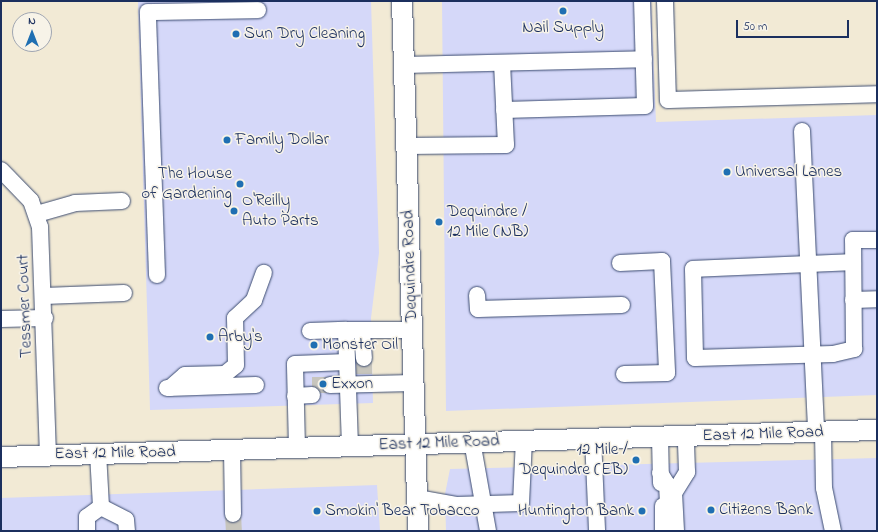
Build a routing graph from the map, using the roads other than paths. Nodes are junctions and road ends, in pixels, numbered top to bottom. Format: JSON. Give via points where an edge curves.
{"nodes":[{"id":1,"x":402,"y":1,"type":"edge"},
{"id":2,"x":642,"y":1,"type":"edge"},
{"id":3,"x":664,"y":1,"type":"edge"},
{"id":4,"x":258,"y":10,"type":"dead end"},
{"id":5,"x":644,"y":59,"type":"junction"},
{"id":6,"x":502,"y":63,"type":"junction"},
{"id":7,"x":404,"y":65,"type":"junction"},
{"id":8,"x":877,"y":94,"type":"edge"},
{"id":9,"x":504,"y":110,"type":"junction"},
{"id":10,"x":802,"y":131,"type":"dead end"},
{"id":11,"x":406,"y":146,"type":"junction"},
{"id":12,"x":1,"y":170,"type":"edge"},
{"id":13,"x":122,"y":201,"type":"dead end"},
{"id":14,"x":37,"y":214,"type":"junction"},
{"id":15,"x":877,"y":240,"type":"edge"},
{"id":16,"x":853,"y":262,"type":"junction"},
{"id":17,"x":620,"y":263,"type":"dead end"},
{"id":18,"x":808,"y":264,"type":"junction"},
{"id":19,"x":264,"y":274,"type":"dead end"},
{"id":20,"x":157,"y":276,"type":"dead end"},
{"id":21,"x":124,"y":293,"type":"dead end"},
{"id":22,"x":477,"y":295,"type":"dead end"},
{"id":23,"x":44,"y":296,"type":"junction"},
{"id":24,"x":877,"y":299,"type":"edge"},
{"id":25,"x":853,"y":300,"type":"junction"},
{"id":26,"x":622,"y":305,"type":"dead end"},
{"id":27,"x":45,"y":318,"type":"junction"},
{"id":28,"x":1,"y":319,"type":"edge"},
{"id":29,"x":354,"y":330,"type":"junction"},
{"id":30,"x":412,"y":330,"type":"junction"},
{"id":31,"x":310,"y":331,"type":"dead end"},
{"id":32,"x":812,"y":355,"type":"junction"},
{"id":33,"x":364,"y":358,"type":"tunnel mouth"},
{"id":34,"x":347,"y":362,"type":"junction"},
{"id":35,"x":624,"y":374,"type":"dead end"},
{"id":36,"x":413,"y":383,"type":"junction"},
{"id":37,"x":256,"y":385,"type":"dead end"},
{"id":38,"x":312,"y":390,"type":"tunnel mouth"},
{"id":39,"x":330,"y":390,"type":"tunnel mouth"},
{"id":40,"x":348,"y":390,"type":"junction"},
{"id":41,"x":295,"y":391,"type":"junction"},
{"id":42,"x":877,"y":430,"type":"edge"},
{"id":43,"x":819,"y":432,"type":"junction"},
{"id":44,"x":660,"y":436,"type":"junction"},
{"id":45,"x":686,"y":436,"type":"junction"},
{"id":46,"x":593,"y":438,"type":"junction"},
{"id":47,"x":524,"y":439,"type":"junction"},
{"id":48,"x":472,"y":441,"type":"junction"},
{"id":49,"x":415,"y":443,"type":"junction"},
{"id":50,"x":350,"y":446,"type":"junction"},
{"id":51,"x":297,"y":448,"type":"junction"},
{"id":52,"x":232,"y":450,"type":"junction"},
{"id":53,"x":98,"y":453,"type":"junction"},
{"id":54,"x":48,"y":454,"type":"junction"},
{"id":55,"x":1,"y":457,"type":"edge"},
{"id":56,"x":660,"y":473,"type":"junction"},
{"id":57,"x":417,"y":498,"type":"junction"},
{"id":58,"x":482,"y":504,"type":"junction"},
{"id":59,"x":101,"y":507,"type":"junction"},
{"id":60,"x":233,"y":514,"type":"tunnel mouth"},
{"id":61,"x":87,"y":531,"type":"edge"},
{"id":62,"x":127,"y":531,"type":"edge"},
{"id":63,"x":418,"y":531,"type":"edge"},
{"id":64,"x":488,"y":531,"type":"edge"},
{"id":65,"x":597,"y":531,"type":"edge"},
{"id":66,"x":663,"y":531,"type":"edge"},
{"id":67,"x":669,"y":531,"type":"edge"},
{"id":68,"x":676,"y":531,"type":"edge"},
{"id":69,"x":833,"y":531,"type":"edge"}],
"edges":[{"from":1,"to":7,"type":"main road","name":"Dequindre Road"},
{"from":2,"to":5,"type":"street"},
{"from":3,"to":8,"type":"street","via":[[668,100]]},
{"from":4,"to":20,"type":"street","via":[[148,12]]},
{"from":5,"to":6,"type":"street"},
{"from":5,"to":9,"type":"street","via":[[645,106]]},
{"from":6,"to":7,"type":"street"},
{"from":6,"to":9,"type":"street"},
{"from":7,"to":11,"type":"main road","name":"Dequindre Road"},
{"from":9,"to":11,"type":"street","via":[[506,145]]},
{"from":10,"to":18,"type":"street"},
{"from":11,"to":30,"type":"main road","name":"Dequindre Road"},
{"from":12,"to":14,"type":"street","name":"Tessmer Court","via":[[26,193]]},
{"from":13,"to":14,"type":"street","via":[[90,201]]},
{"from":14,"to":23,"type":"street","name":"Tessmer Court","via":[[42,245]]},
{"from":15,"to":16,"type":"street","via":[[853,240]]},
{"from":16,"to":18,"type":"street"},
{"from":16,"to":25,"type":"street"},
{"from":17,"to":35,"type":"street","via":[[662,261],[667,373]]},
{"from":18,"to":32,"type":"street"},
{"from":18,"to":32,"type":"street","via":[[693,269],[695,358]]},
{"from":19,"to":37,"type":"street","via":[[254,300],[235,318],[236,365],[225,374],[185,375],[166,388]]},
{"from":21,"to":23,"type":"street"},
{"from":22,"to":26,"type":"street","via":[[478,309]]},
{"from":23,"to":27,"type":"street","name":"Tessmer Court"},
{"from":24,"to":25,"type":"street"},
{"from":25,"to":32,"type":"street","via":[[854,348]]},
{"from":27,"to":28,"type":"street"},
{"from":27,"to":54,"type":"street","name":"Tessmer Court"},
{"from":29,"to":30,"type":"street"},
{"from":29,"to":31,"type":"street"},
{"from":29,"to":33,"type":"street"},
{"from":29,"to":34,"type":"street"},
{"from":30,"to":36,"type":"main road","name":"Dequindre Road"},
{"from":32,"to":43,"type":"street"},
{"from":34,"to":40,"type":"street"},
{"from":34,"to":41,"type":"street","via":[[295,364]]},
{"from":36,"to":40,"type":"street","via":[[364,381]]},
{"from":36,"to":49,"type":"main road","name":"Dequindre Road"},
{"from":38,"to":41,"type":"street"},
{"from":39,"to":40,"type":"street"},
{"from":40,"to":50,"type":"street"},
{"from":41,"to":51,"type":"street"},
{"from":42,"to":43,"type":"main road","name":"East 12 Mile Road"},
{"from":43,"to":45,"type":"main road","name":"East 12 Mile Road"},
{"from":43,"to":69,"type":"street","via":[[824,488]]},
{"from":44,"to":45,"type":"main road","name":"East 12 Mile Road"},
{"from":44,"to":46,"type":"main road","name":"East 12 Mile Road"},
{"from":44,"to":56,"type":"street"},
{"from":45,"to":68,"type":"street","via":[[687,472],[674,493]]},
{"from":46,"to":47,"type":"main road","name":"East 12 Mile Road"},
{"from":46,"to":65,"type":"street"},
{"from":47,"to":48,"type":"main road","name":"East 12 Mile Road"},
{"from":47,"to":58,"type":"street","via":[[521,503]]},
{"from":48,"to":49,"type":"main road","name":"East 12 Mile Road"},
{"from":48,"to":58,"type":"street"},
{"from":49,"to":50,"type":"main road","name":"East 12 Mile Road"},
{"from":49,"to":57,"type":"main road","name":"Dequindre Road"},
{"from":50,"to":51,"type":"main road","name":"East 12 Mile Road"},
{"from":51,"to":52,"type":"main road","name":"East 12 Mile Road"},
{"from":52,"to":53,"type":"main road","name":"East 12 Mile Road"},
{"from":52,"to":60,"type":"street"},
{"from":53,"to":54,"type":"main road","name":"East 12 Mile Road"},
{"from":53,"to":59,"type":"street"},
{"from":54,"to":55,"type":"main road","name":"East 12 Mile Road"},
{"from":56,"to":66,"type":"street"},
{"from":56,"to":67,"type":"street","via":[[667,484]]},
{"from":57,"to":58,"type":"street","via":[[457,505]]},
{"from":57,"to":63,"type":"main road","name":"Dequindre Road"},
{"from":58,"to":64,"type":"street"},
{"from":59,"to":61,"type":"street","via":[[87,517]]},
{"from":59,"to":62,"type":"street","via":[[126,520]]}]}
